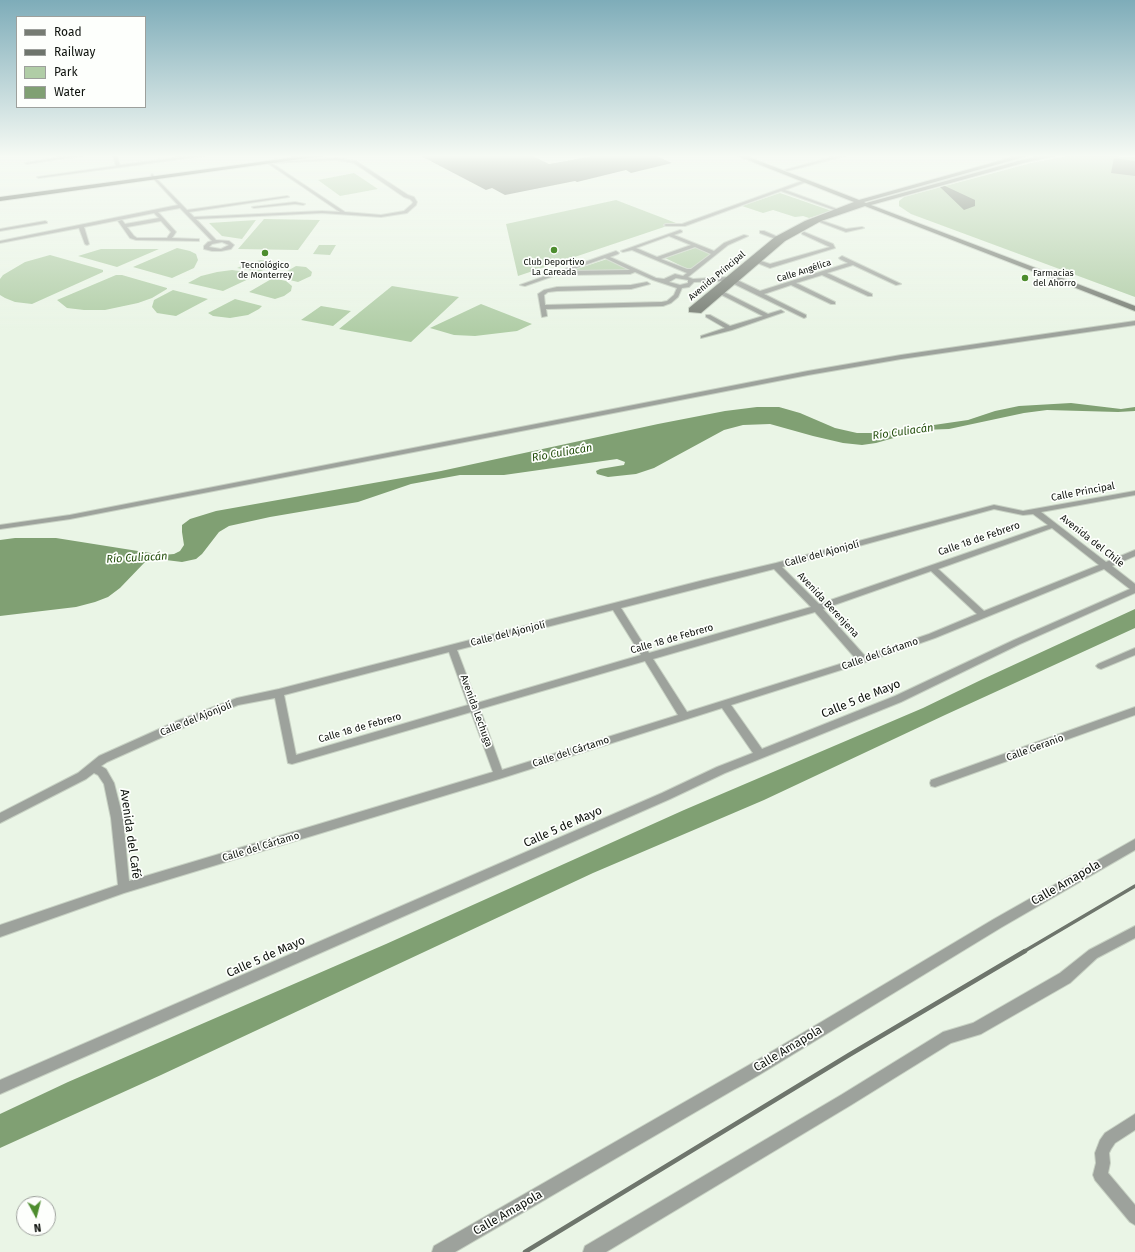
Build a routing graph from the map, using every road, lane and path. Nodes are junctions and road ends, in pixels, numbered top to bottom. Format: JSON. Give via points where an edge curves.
{"nodes":[{"id":1,"x":142,"y":214,"type":"edge"},
{"id":2,"x":157,"y":214,"type":"edge"},
{"id":3,"x":189,"y":214,"type":"edge"},
{"id":4,"x":266,"y":214,"type":"edge"},
{"id":5,"x":366,"y":214,"type":"edge"},
{"id":6,"x":393,"y":214,"type":"edge"},
{"id":7,"x":713,"y":214,"type":"edge"},
{"id":8,"x":825,"y":214,"type":"edge"},
{"id":9,"x":833,"y":214,"type":"edge"},
{"id":10,"x":896,"y":214,"type":"edge"},
{"id":11,"x":902,"y":214,"type":"edge"},
{"id":12,"x":906,"y":214,"type":"edge"},
{"id":13,"x":42,"y":216,"type":"dead end"},
{"id":14,"x":910,"y":217,"type":"junction"},
{"id":15,"x":193,"y":218,"type":"junction"},
{"id":16,"x":162,"y":219,"type":"junction"},
{"id":17,"x":819,"y":220,"type":"junction"},
{"id":18,"x":120,"y":221,"type":"dead end"},
{"id":19,"x":45,"y":222,"type":"junction"},
{"id":20,"x":81,"y":226,"type":"junction"},
{"id":21,"x":124,"y":226,"type":"junction"},
{"id":22,"x":666,"y":226,"type":"dead end"},
{"id":23,"x":16,"y":227,"type":"junction"},
{"id":24,"x":49,"y":227,"type":"dead end"},
{"id":25,"x":862,"y":228,"type":"dead end"},
{"id":26,"x":0,"y":230,"type":"edge"},
{"id":27,"x":680,"y":231,"type":"dead end"},
{"id":28,"x":762,"y":232,"type":"dead end"},
{"id":29,"x":804,"y":233,"type":"dead end"},
{"id":30,"x":670,"y":235,"type":"junction"},
{"id":31,"x":746,"y":236,"type":"dead end"},
{"id":32,"x":21,"y":238,"type":"junction"},
{"id":33,"x":780,"y":239,"type":"junction"},
{"id":34,"x":168,"y":240,"type":"junction"},
{"id":35,"x":197,"y":240,"type":"dead end"},
{"id":36,"x":0,"y":242,"type":"edge"},
{"id":37,"x":215,"y":242,"type":"dead end"},
{"id":38,"x":87,"y":244,"type":"dead end"},
{"id":39,"x":696,"y":245,"type":"junction"},
{"id":40,"x":632,"y":248,"type":"junction"},
{"id":41,"x":623,"y":251,"type":"dead end"},
{"id":42,"x":616,"y":253,"type":"dead end"},
{"id":43,"x":714,"y":253,"type":"junction"},
{"id":44,"x":606,"y":256,"type":"junction"},
{"id":45,"x":658,"y":258,"type":"junction"},
{"id":46,"x":842,"y":258,"type":"dead end"},
{"id":47,"x":759,"y":261,"type":"junction"},
{"id":48,"x":852,"y":263,"type":"junction"},
{"id":49,"x":632,"y":271,"type":"junction"},
{"id":50,"x":689,"y":271,"type":"junction"},
{"id":51,"x":559,"y":273,"type":"junction"},
{"id":52,"x":823,"y":273,"type":"junction"},
{"id":53,"x":682,"y":276,"type":"junction"},
{"id":54,"x":732,"y":280,"type":"junction"},
{"id":55,"x":691,"y":281,"type":"junction"},
{"id":56,"x":791,"y":283,"type":"junction"},
{"id":57,"x":647,"y":284,"type":"dead end"},
{"id":58,"x":669,"y":284,"type":"junction"},
{"id":59,"x":898,"y":284,"type":"dead end"},
{"id":60,"x":523,"y":285,"type":"dead end"},
{"id":61,"x":680,"y":287,"type":"junction"},
{"id":62,"x":719,"y":291,"type":"junction"},
{"id":63,"x":760,"y":293,"type":"junction"},
{"id":64,"x":870,"y":295,"type":"dead end"},
{"id":65,"x":633,"y":296,"type":"junction"},
{"id":66,"x":672,"y":300,"type":"junction"},
{"id":67,"x":833,"y":304,"type":"dead end"},
{"id":68,"x":1135,"y":306,"type":"edge"},
{"id":69,"x":543,"y":307,"type":"junction"},
{"id":70,"x":696,"y":309,"type":"dead end"},
{"id":71,"x":781,"y":312,"type":"dead end"},
{"id":72,"x":544,"y":316,"type":"dead end"},
{"id":73,"x":708,"y":316,"type":"dead end"},
{"id":74,"x":767,"y":316,"type":"junction"},
{"id":75,"x":804,"y":316,"type":"dead end"},
{"id":76,"x":1135,"y":323,"type":"edge"},
{"id":77,"x":730,"y":329,"type":"junction"},
{"id":78,"x":702,"y":337,"type":"dead end"},
{"id":79,"x":1135,"y":493,"type":"edge"},
{"id":80,"x":1035,"y":511,"type":"junction"},
{"id":81,"x":1054,"y":525,"type":"junction"},
{"id":82,"x":0,"y":527,"type":"edge"},
{"id":83,"x":1135,"y":553,"type":"edge"},
{"id":84,"x":1105,"y":564,"type":"junction"},
{"id":85,"x":776,"y":566,"type":"junction"},
{"id":86,"x":931,"y":567,"type":"junction"},
{"id":87,"x":1135,"y":589,"type":"edge"},
{"id":88,"x":615,"y":606,"type":"junction"},
{"id":89,"x":817,"y":608,"type":"junction"},
{"id":90,"x":983,"y":615,"type":"junction"},
{"id":91,"x":452,"y":648,"type":"junction"},
{"id":92,"x":1135,"y":651,"type":"edge"},
{"id":93,"x":647,"y":657,"type":"junction"},
{"id":94,"x":863,"y":660,"type":"junction"},
{"id":95,"x":1102,"y":666,"type":"dead end"},
{"id":96,"x":278,"y":693,"type":"junction"},
{"id":97,"x":724,"y":703,"type":"junction"},
{"id":98,"x":474,"y":707,"type":"junction"},
{"id":99,"x":1135,"y":711,"type":"edge"},
{"id":100,"x":684,"y":716,"type":"junction"},
{"id":101,"x":759,"y":753,"type":"junction"},
{"id":102,"x":93,"y":767,"type":"junction"},
{"id":103,"x":499,"y":775,"type":"junction"},
{"id":104,"x":935,"y":783,"type":"dead end"},
{"id":105,"x":0,"y":818,"type":"edge"},
{"id":106,"x":1135,"y":844,"type":"edge"},
{"id":107,"x":124,"y":888,"type":"junction"},
{"id":108,"x":0,"y":931,"type":"edge"},
{"id":109,"x":1135,"y":932,"type":"edge"},
{"id":110,"x":0,"y":1087,"type":"edge"},
{"id":111,"x":1135,"y":1121,"type":"edge"},
{"id":112,"x":1135,"y":1217,"type":"edge"},
{"id":113,"x":440,"y":1252,"type":"edge"},
{"id":114,"x":591,"y":1252,"type":"edge"}],
"edges":[{"from":1,"to":20,"type":"street"},
{"from":2,"to":16,"type":"street"},
{"from":3,"to":15,"type":"street"},
{"from":4,"to":15,"type":"street"},
{"from":5,"to":6,"type":"street"},
{"from":7,"to":22,"type":"street","via":[[683,225]]},
{"from":8,"to":33,"type":"street","name":"Avenida Principal","via":[[800,225]]},
{"from":9,"to":17,"type":"street","name":"Avenida Principal"},
{"from":10,"to":68,"type":"street","via":[[1125,305]]},
{"from":11,"to":14,"type":"street"},
{"from":12,"to":14,"type":"street"},
{"from":13,"to":19,"type":"street"},
{"from":14,"to":68,"type":"street"},
{"from":15,"to":37,"type":"street"},
{"from":16,"to":21,"type":"street"},
{"from":16,"to":34,"type":"street","via":[[174,232]]},
{"from":17,"to":25,"type":"street","via":[[846,231]]},
{"from":17,"to":33,"type":"street","name":"Avenida Principal"},
{"from":18,"to":21,"type":"street"},
{"from":19,"to":23,"type":"street"},
{"from":19,"to":24,"type":"street"},
{"from":20,"to":32,"type":"street"},
{"from":20,"to":38,"type":"street"},
{"from":21,"to":34,"type":"street","via":[[132,238]]},
{"from":23,"to":26,"type":"street"},
{"from":23,"to":32,"type":"street"},
{"from":27,"to":30,"type":"street"},
{"from":28,"to":33,"type":"street"},
{"from":29,"to":47,"type":"street","via":[[834,248],[770,265]]},
{"from":30,"to":39,"type":"street"},
{"from":30,"to":40,"type":"street"},
{"from":31,"to":43,"type":"street","via":[[735,239]]},
{"from":32,"to":36,"type":"street"},
{"from":33,"to":47,"type":"street","name":"Avenida Principal"},
{"from":33,"to":54,"type":"street","name":"Avenida Principal"},
{"from":34,"to":35,"type":"street"},
{"from":39,"to":43,"type":"street"},
{"from":39,"to":45,"type":"street"},
{"from":40,"to":41,"type":"street"},
{"from":40,"to":45,"type":"street"},
{"from":42,"to":44,"type":"street"},
{"from":43,"to":50,"type":"street"},
{"from":44,"to":49,"type":"street"},
{"from":44,"to":51,"type":"street"},
{"from":45,"to":50,"type":"street"},
{"from":46,"to":48,"type":"street"},
{"from":47,"to":54,"type":"street","name":"Avenida Principal"},
{"from":48,"to":52,"type":"street","name":"Calle Angélica"},
{"from":48,"to":59,"type":"street"},
{"from":49,"to":51,"type":"street"},
{"from":49,"to":58,"type":"street","via":[[651,281]]},
{"from":50,"to":53,"type":"street"},
{"from":51,"to":60,"type":"street"},
{"from":52,"to":56,"type":"street","name":"Calle Angélica"},
{"from":52,"to":64,"type":"street"},
{"from":53,"to":55,"type":"street"},
{"from":53,"to":58,"type":"street","via":[[667,278]]},
{"from":54,"to":55,"type":"street"},
{"from":54,"to":62,"type":"street","name":"Avenida Principal"},
{"from":54,"to":63,"type":"street"},
{"from":55,"to":61,"type":"street","via":[[690,285]]},
{"from":56,"to":63,"type":"street","name":"Calle Angélica"},
{"from":56,"to":67,"type":"street"},
{"from":57,"to":65,"type":"street"},
{"from":58,"to":61,"type":"street"},
{"from":58,"to":66,"type":"street"},
{"from":61,"to":66,"type":"street"},
{"from":62,"to":70,"type":"street","name":"Avenida Principal"},
{"from":62,"to":74,"type":"street"},
{"from":63,"to":75,"type":"street"},
{"from":65,"to":66,"type":"street","via":[[663,304]]},
{"from":65,"to":69,"type":"street"},
{"from":65,"to":69,"type":"street","via":[[558,289],[541,294]]},
{"from":69,"to":72,"type":"street"},
{"from":71,"to":74,"type":"street"},
{"from":73,"to":77,"type":"street"},
{"from":74,"to":77,"type":"street"},
{"from":76,"to":82,"type":"street","via":[[801,374],[70,517]]},
{"from":77,"to":78,"type":"street"},
{"from":79,"to":80,"type":"street","name":"Calle Principal"},
{"from":80,"to":81,"type":"street","name":"Avenida del Chile"},
{"from":80,"to":85,"type":"street","name":"Calle del Ajonjolí","via":[[1023,513],[994,507]]},
{"from":81,"to":84,"type":"street","name":"Avenida del Chile"},
{"from":81,"to":86,"type":"street","name":"Calle 18 de Febrero"},
{"from":83,"to":84,"type":"street","name":"Calle del Cártamo"},
{"from":84,"to":87,"type":"street","name":"Avenida del Chile"},
{"from":84,"to":90,"type":"street","name":"Calle del Cártamo"},
{"from":85,"to":88,"type":"street","name":"Calle del Ajonjolí"},
{"from":85,"to":89,"type":"street","name":"Avenida Berenjena"},
{"from":86,"to":89,"type":"street","name":"Calle 18 de Febrero"},
{"from":86,"to":90,"type":"street"},
{"from":87,"to":101,"type":"street","name":"Calle 5 de Mayo","via":[[898,699]]},
{"from":88,"to":91,"type":"street","name":"Calle del Ajonjolí"},
{"from":88,"to":93,"type":"street"},
{"from":89,"to":93,"type":"street","name":"Calle 18 de Febrero"},
{"from":89,"to":94,"type":"street","name":"Avenida Berenjena"},
{"from":90,"to":94,"type":"street","name":"Calle del Cártamo"},
{"from":91,"to":96,"type":"street","name":"Calle del Ajonjolí"},
{"from":91,"to":98,"type":"street","name":"Avenida Lechuga"},
{"from":92,"to":95,"type":"street"},
{"from":93,"to":98,"type":"street","name":"Calle 18 de Febrero"},
{"from":93,"to":100,"type":"street"},
{"from":94,"to":97,"type":"street","name":"Calle del Cártamo"},
{"from":96,"to":98,"type":"street","name":"Calle 18 de Febrero","via":[[292,760]]},
{"from":96,"to":102,"type":"street","name":"Calle del Ajonjolí","via":[[237,702],[181,724],[103,759]]},
{"from":97,"to":100,"type":"street","name":"Calle del Cártamo"},
{"from":97,"to":101,"type":"street"},
{"from":98,"to":103,"type":"street","name":"Avenida Lechuga"},
{"from":99,"to":104,"type":"street","name":"Calle Geranio"},
{"from":100,"to":103,"type":"street","name":"Calle del Cártamo"},
{"from":101,"to":110,"type":"street","name":"Calle 5 de Mayo"},
{"from":102,"to":105,"type":"street","name":"Calle del Ajonjolí","via":[[82,776]]},
{"from":102,"to":107,"type":"street","name":"Avenida del Café","via":[[102,772],[109,783],[117,818]]},
{"from":103,"to":107,"type":"street","name":"Calle del Cártamo"},
{"from":106,"to":113,"type":"street","name":"Calle Amapola","via":[[748,1074]]},
{"from":107,"to":108,"type":"street","name":"Calle del Cártamo"},
{"from":109,"to":114,"type":"street","via":[[1093,954],[1065,978],[976,1029],[948,1037]]},
{"from":111,"to":112,"type":"street","via":[[1110,1138],[1105,1145],[1100,1175]]}]}
